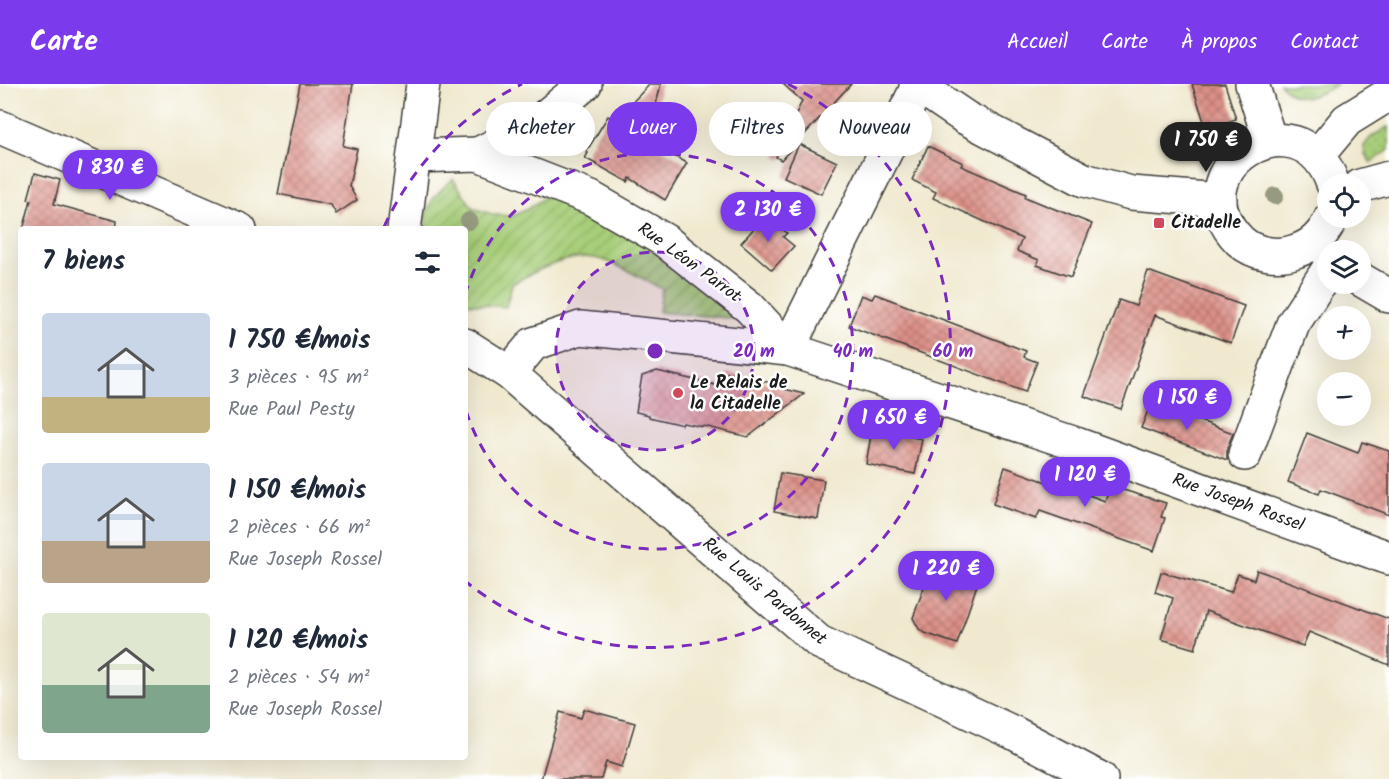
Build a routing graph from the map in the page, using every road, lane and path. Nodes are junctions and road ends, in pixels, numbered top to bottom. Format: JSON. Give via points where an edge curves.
{"nodes":[{"id":1,"x":423,"y":84,"type":"edge"},
{"id":2,"x":585,"y":84,"type":"edge"},
{"id":3,"x":1252,"y":84,"type":"edge"},
{"id":4,"x":917,"y":85,"type":"edge"},
{"id":5,"x":1389,"y":94,"type":"edge"},
{"id":6,"x":0,"y":127,"type":"edge"},
{"id":7,"x":1270,"y":141,"type":"junction"},
{"id":8,"x":478,"y":154,"type":"junction"},
{"id":9,"x":415,"y":156,"type":"junction"},
{"id":10,"x":1317,"y":156,"type":"junction"},
{"id":11,"x":1329,"y":174,"type":"edge"},
{"id":12,"x":1389,"y":178,"type":"edge"},
{"id":13,"x":1371,"y":183,"type":"edge"},
{"id":14,"x":1220,"y":200,"type":"junction"},
{"id":15,"x":231,"y":226,"type":"edge"},
{"id":16,"x":405,"y":226,"type":"edge"},
{"id":17,"x":1317,"y":257,"type":"edge"},
{"id":18,"x":1317,"y":269,"type":"edge"},
{"id":19,"x":1371,"y":285,"type":"edge"},
{"id":20,"x":1389,"y":296,"type":"edge"},
{"id":21,"x":468,"y":347,"type":"edge"},
{"id":22,"x":788,"y":348,"type":"junction"},
{"id":23,"x":509,"y":373,"type":"junction"},
{"id":24,"x":1245,"y":454,"type":"dead end"},
{"id":25,"x":1389,"y":558,"type":"edge"},
{"id":26,"x":1101,"y":779,"type":"edge"}],
"edges":[{"from":1,"to":9,"type":"street"},
{"from":2,"to":8,"type":"street","name":"Rue Léon Parrot","via":[[534,126]]},
{"from":3,"to":7,"type":"street"},
{"from":4,"to":14,"type":"street","via":[[966,118],[1084,180],[1131,193]]},
{"from":4,"to":22,"type":"street"},
{"from":5,"to":10,"type":"street","via":[[1347,120]]},
{"from":6,"to":15,"type":"street"},
{"from":7,"to":10,"type":"street","via":[[1287,141]]},
{"from":7,"to":14,"type":"street","via":[[1239,154],[1228,168]]},
{"from":8,"to":9,"type":"street","name":"Rue Léon Parrot"},
{"from":8,"to":22,"type":"street","name":"Rue Léon Parrot","via":[[591,198],[664,240],[750,307]]},
{"from":9,"to":16,"type":"street"},
{"from":10,"to":11,"type":"street"},
{"from":12,"to":13,"type":"street"},
{"from":14,"to":17,"type":"street","via":[[1223,217],[1244,244],[1260,252]]},
{"from":18,"to":24,"type":"street"},
{"from":19,"to":20,"type":"street"},
{"from":21,"to":23,"type":"street","name":"Rue Louis Pardonnet"},
{"from":22,"to":23,"type":"street","name":"Rue Joseph Rossel","via":[[580,328],[533,344]]},
{"from":22,"to":25,"type":"street","name":"Rue Joseph Rossel","via":[[1076,444]]},
{"from":23,"to":26,"type":"street","name":"Rue Louis Pardonnet","via":[[819,642],[1014,733]]}]}
